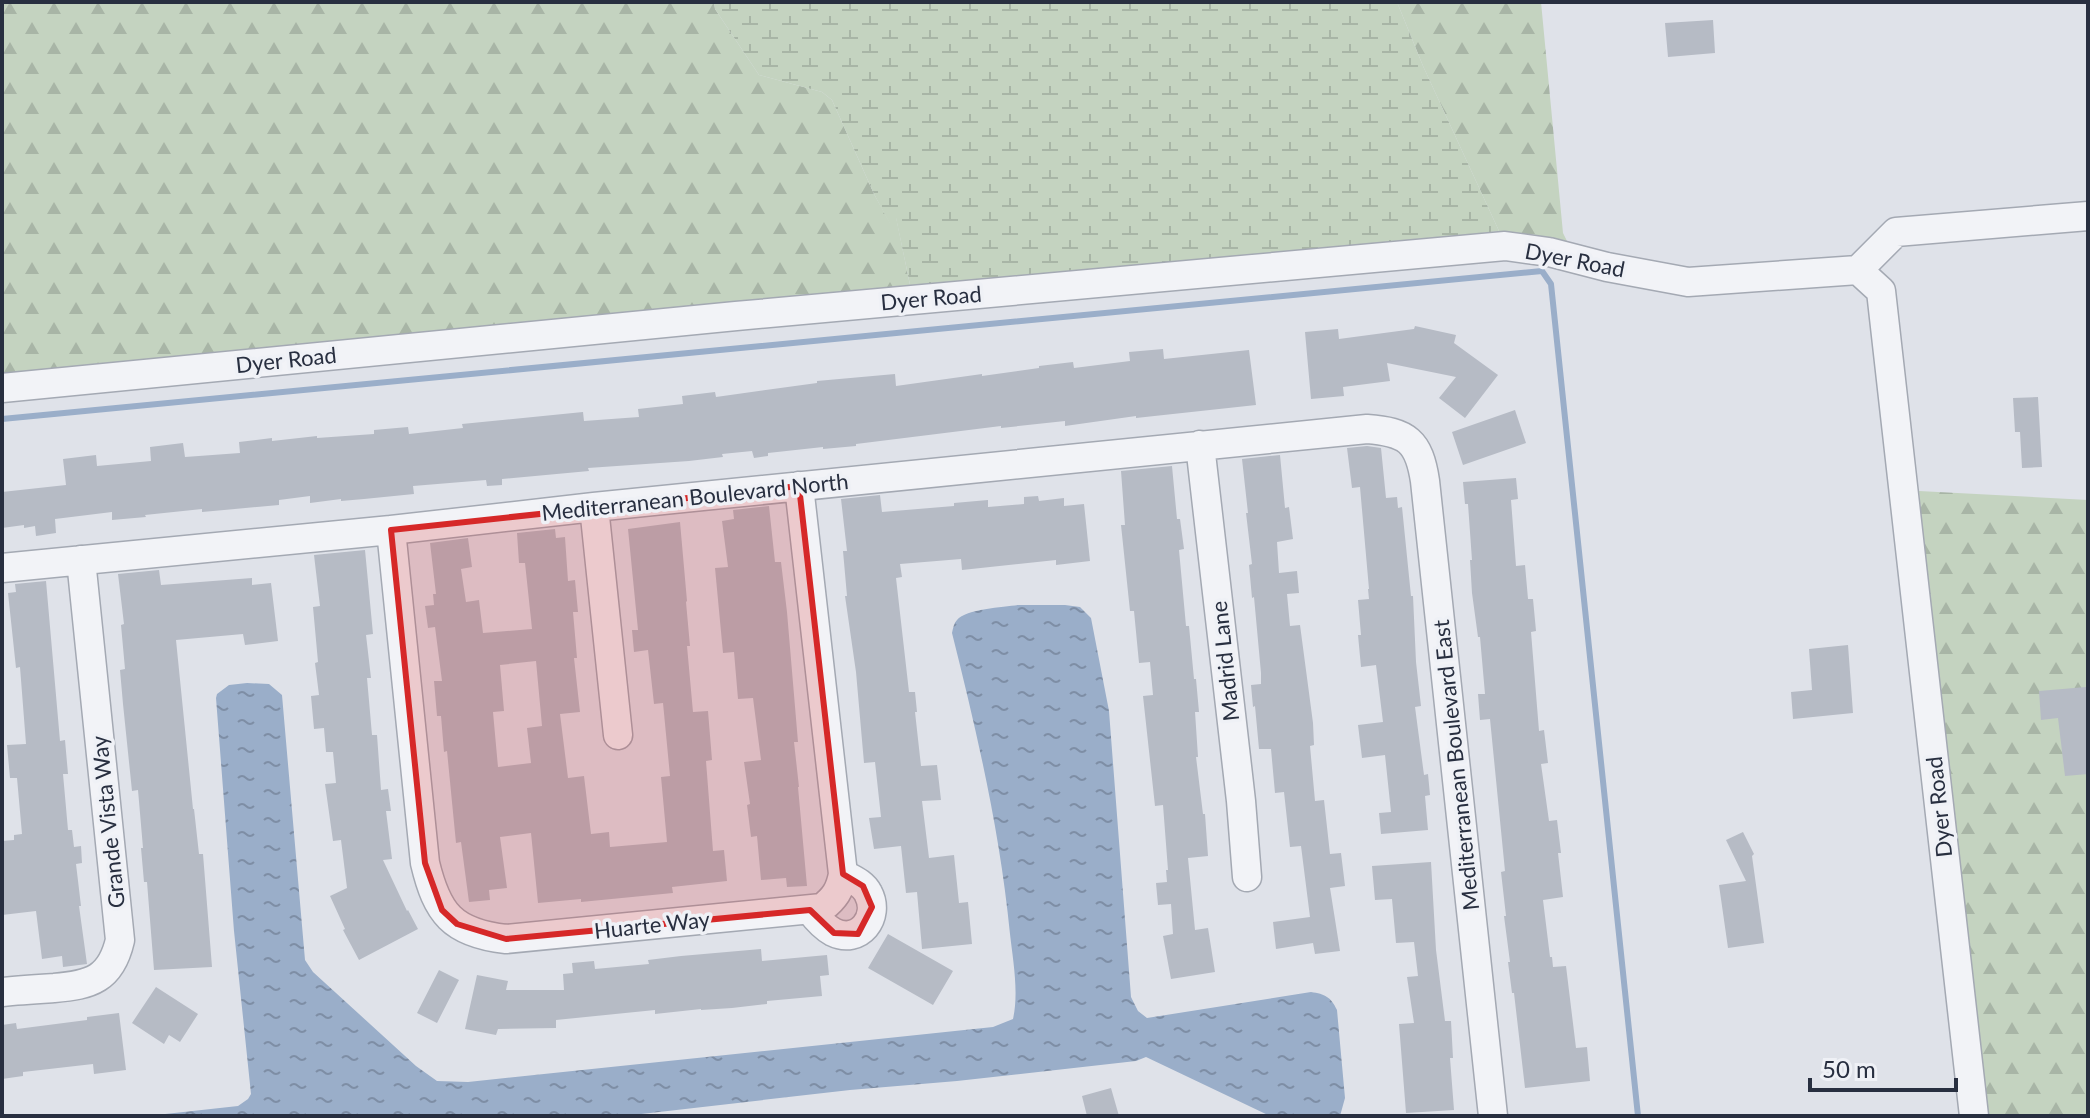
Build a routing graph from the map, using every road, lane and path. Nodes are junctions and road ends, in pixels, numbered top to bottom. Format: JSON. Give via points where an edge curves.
{"nodes":[{"id":1,"x":2088,"y":216,"type":"edge"},
{"id":2,"x":1858,"y":270,"type":"junction"},
{"id":3,"x":2,"y":388,"type":"edge"},
{"id":4,"x":1389,"y":431,"type":"joint"},
{"id":5,"x":1200,"y":445,"type":"junction"},
{"id":6,"x":799,"y":486,"type":"junction"},
{"id":7,"x":594,"y":507,"type":"junction"},
{"id":8,"x":391,"y":530,"type":"junction"},
{"id":9,"x":81,"y":560,"type":"junction"},
{"id":10,"x":2,"y":568,"type":"edge"},
{"id":11,"x":618,"y":735,"type":"dead end"},
{"id":12,"x":843,"y":874,"type":"junction"},
{"id":13,"x":1247,"y":877,"type":"dead end"},
{"id":14,"x":810,"y":910,"type":"junction"},
{"id":15,"x":2,"y":992,"type":"edge"},
{"id":16,"x":1493,"y":1116,"type":"edge"},
{"id":17,"x":1974,"y":1116,"type":"edge"}],
"edges":[{"from":1,"to":2,"type":"street","via":[[1896,232]]},
{"from":2,"to":3,"type":"street","name":"Dyer Road","via":[[1688,282],[1505,246]]},
{"from":2,"to":17,"type":"street","name":"Dyer Road","via":[[1881,291]]},
{"from":4,"to":5,"type":"street","name":"Mediterranean Boulevard North"},
{"from":4,"to":16,"type":"street","name":"Mediterranean Boulevard East","via":[[1414,446],[1422,459]]},
{"from":5,"to":6,"type":"street","name":"Mediterranean Boulevard North"},
{"from":5,"to":13,"type":"street","name":"Madrid Lane"},
{"from":6,"to":7,"type":"street","name":"Mediterranean Boulevard North"},
{"from":6,"to":12,"type":"street"},
{"from":7,"to":8,"type":"street","name":"Mediterranean Boulevard North"},
{"from":7,"to":11,"type":"street"},
{"from":8,"to":9,"type":"street","name":"Mediterranean Boulevard North"},
{"from":8,"to":14,"type":"street","name":"Huarte Way","via":[[425,863],[442,910],[457,924],[506,939]]},
{"from":9,"to":10,"type":"street","name":"Mediterranean Boulevard North"},
{"from":9,"to":15,"type":"street","name":"Grande Vista Way","via":[[120,940],[116,956],[95,981]]},
{"from":12,"to":14,"type":"street","name":"Huarte Way","via":[[831,901]]},
{"from":12,"to":14,"type":"street","via":[[869,894],[867,927],[858,934],[834,933]]}]}
